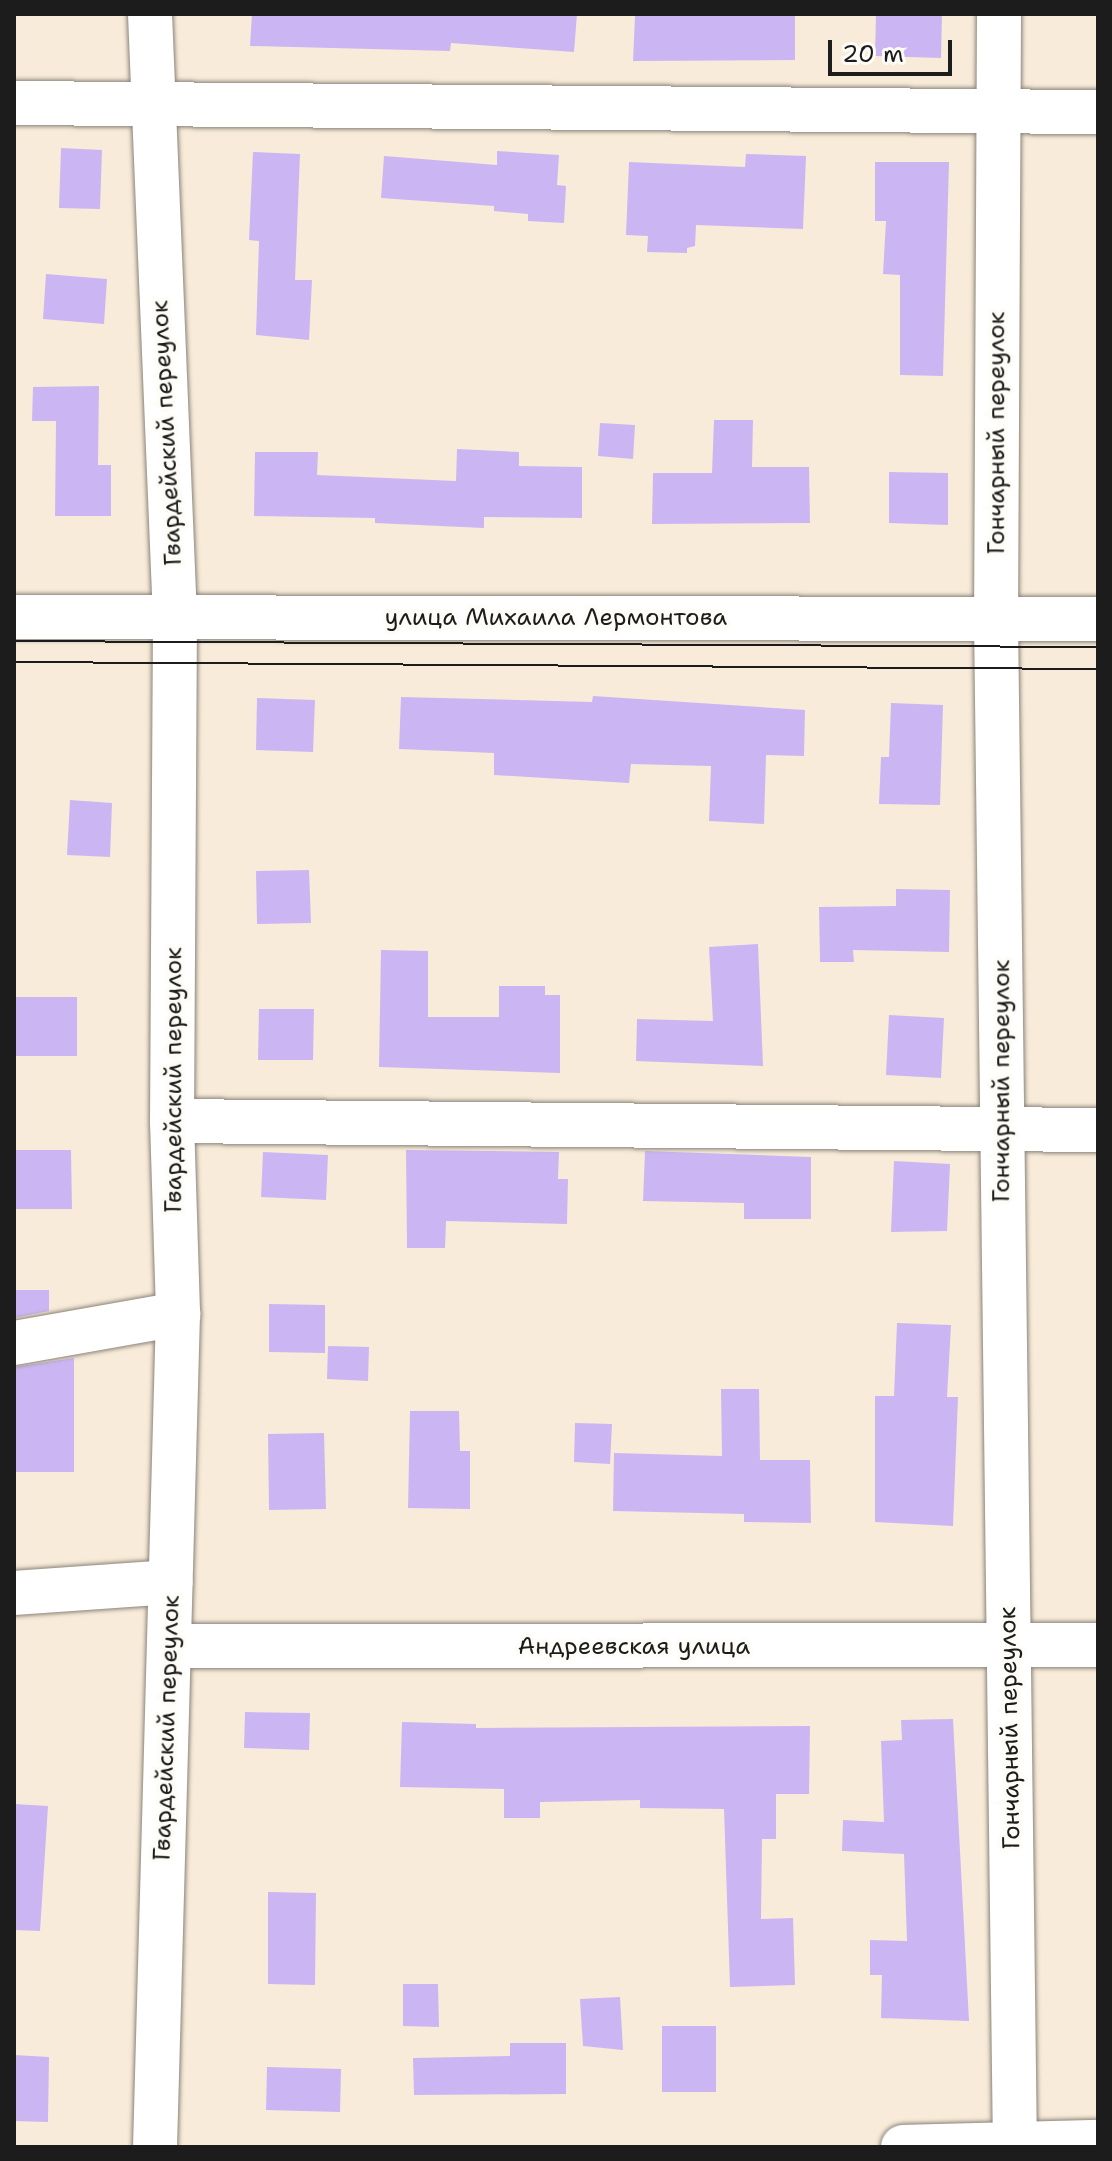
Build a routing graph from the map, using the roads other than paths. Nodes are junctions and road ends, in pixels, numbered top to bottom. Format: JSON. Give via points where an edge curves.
{"nodes":[{"id":1,"x":150,"y":14,"type":"edge"},
{"id":2,"x":999,"y":14,"type":"edge"},
{"id":3,"x":14,"y":103,"type":"edge"},
{"id":4,"x":151,"y":103,"type":"junction"},
{"id":5,"x":998,"y":111,"type":"junction"},
{"id":6,"x":1098,"y":112,"type":"edge"},
{"id":7,"x":14,"y":617,"type":"edge"},
{"id":8,"x":175,"y":618,"type":"junction"},
{"id":9,"x":996,"y":619,"type":"junction"},
{"id":10,"x":1098,"y":619,"type":"edge"},
{"id":11,"x":172,"y":1121,"type":"junction"},
{"id":12,"x":1002,"y":1130,"type":"junction"},
{"id":13,"x":1098,"y":1130,"type":"edge"},
{"id":14,"x":178,"y":1314,"type":"junction"},
{"id":15,"x":14,"y":1343,"type":"edge"},
{"id":16,"x":171,"y":1582,"type":"junction"},
{"id":17,"x":14,"y":1593,"type":"edge"},
{"id":18,"x":1098,"y":1645,"type":"edge"},
{"id":19,"x":169,"y":1646,"type":"junction"},
{"id":20,"x":1009,"y":1647,"type":"junction"},
{"id":21,"x":1098,"y":2142,"type":"edge"},
{"id":22,"x":1014,"y":2146,"type":"edge"},
{"id":23,"x":155,"y":2147,"type":"edge"},
{"id":24,"x":903,"y":2147,"type":"edge"}],
"edges":[{"from":1,"to":4,"type":"street","name":"Гвардейский переулок"},
{"from":2,"to":5,"type":"street","name":"Гончарный переулок"},
{"from":3,"to":4,"type":"street"},
{"from":4,"to":5,"type":"street"},
{"from":4,"to":8,"type":"street","name":"Гвардейский переулок"},
{"from":5,"to":6,"type":"street"},
{"from":5,"to":9,"type":"street","name":"Гончарный переулок"},
{"from":7,"to":8,"type":"street","name":"улица Михаила Лермонтова"},
{"from":8,"to":9,"type":"street","name":"улица Михаила Лермонтова"},
{"from":8,"to":11,"type":"street","name":"Гвардейский переулок"},
{"from":9,"to":10,"type":"street","name":"улица Михаила Лермонтова"},
{"from":9,"to":12,"type":"street","name":"Гончарный переулок"},
{"from":11,"to":12,"type":"street"},
{"from":11,"to":14,"type":"street","name":"Гвардейский переулок"},
{"from":12,"to":13,"type":"street"},
{"from":12,"to":20,"type":"street","name":"Гончарный переулок"},
{"from":14,"to":15,"type":"street"},
{"from":14,"to":16,"type":"street","name":"Гвардейский переулок"},
{"from":16,"to":17,"type":"street"},
{"from":16,"to":19,"type":"street","name":"Гвардейский переулок"},
{"from":18,"to":20,"type":"street","name":"Андреевская улица"},
{"from":19,"to":20,"type":"street","name":"Андреевская улица"},
{"from":19,"to":23,"type":"street","name":"Гвардейский переулок"},
{"from":20,"to":22,"type":"street","name":"Гончарный переулок"},
{"from":21,"to":22,"type":"street"},
{"from":22,"to":24,"type":"street"}]}
